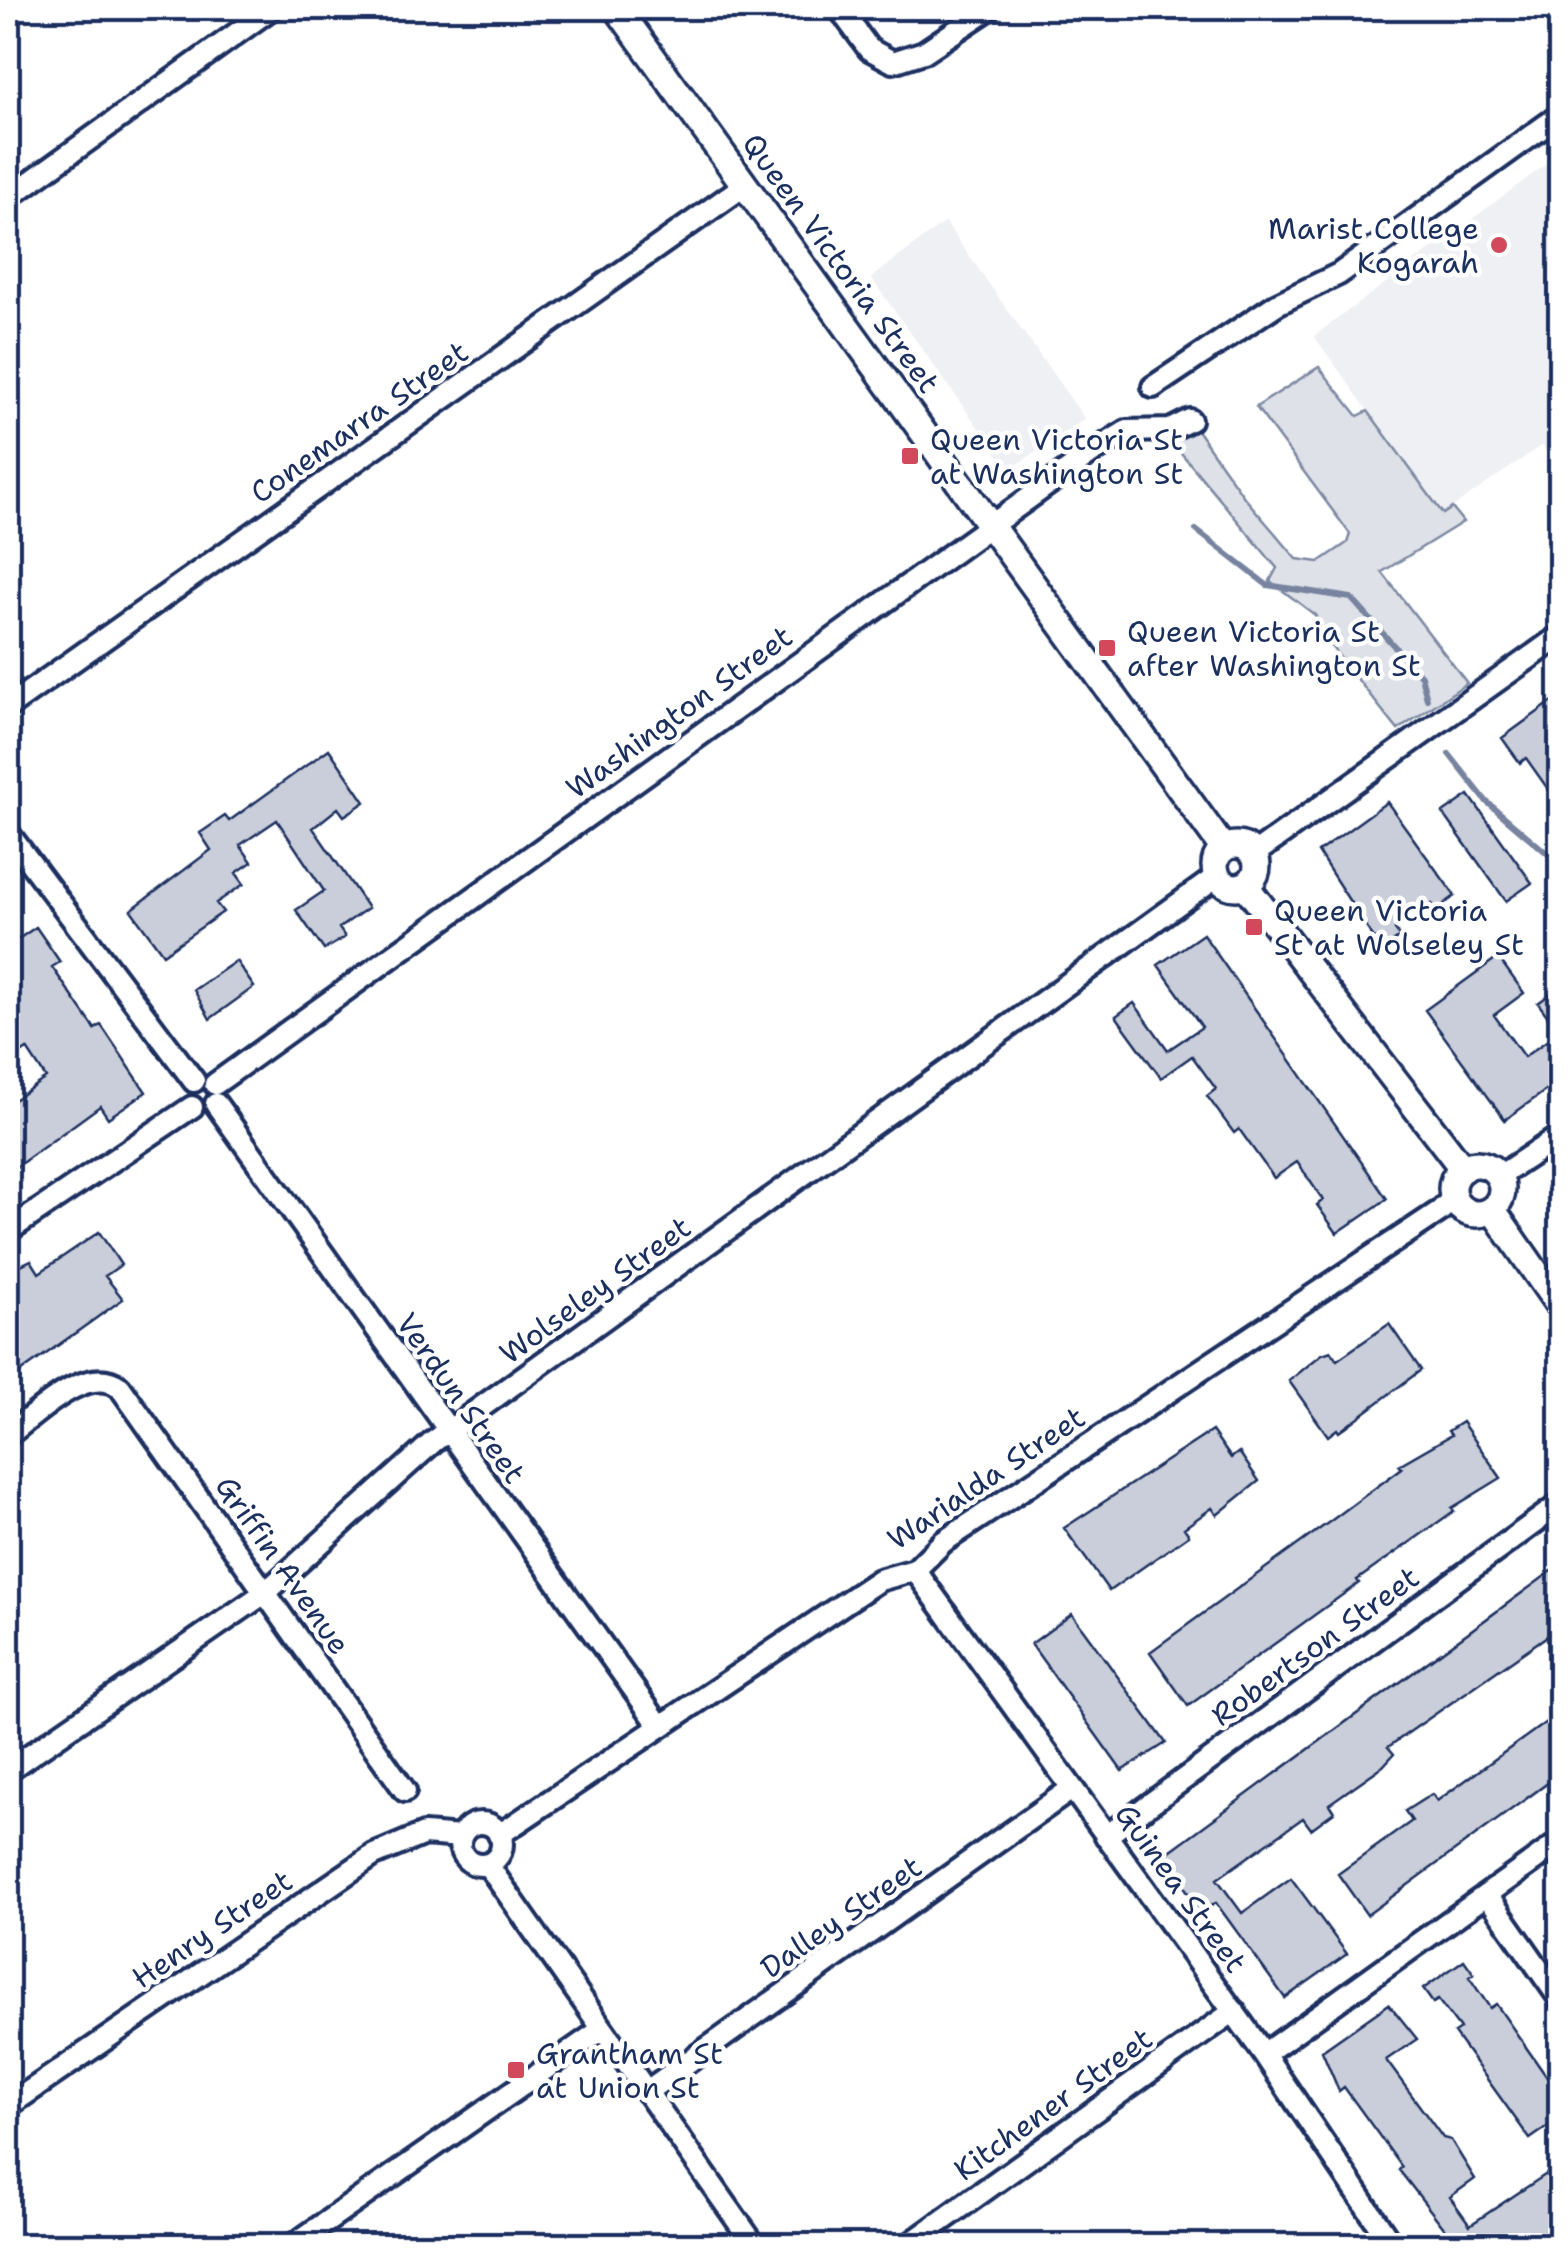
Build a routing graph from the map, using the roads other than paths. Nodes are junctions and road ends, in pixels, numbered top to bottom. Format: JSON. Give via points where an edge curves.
{"nodes":[{"id":1,"x":272,"y":8,"type":"edge"},
{"id":2,"x":617,"y":8,"type":"edge"},
{"id":3,"x":839,"y":8,"type":"edge"},
{"id":4,"x":990,"y":8,"type":"edge"},
{"id":5,"x":1560,"y":115,"type":"edge"},
{"id":6,"x":745,"y":185,"type":"junction"},
{"id":7,"x":8,"y":198,"type":"edge"},
{"id":8,"x":1154,"y":386,"type":"dead end"},
{"id":9,"x":1190,"y":420,"type":"dead end"},
{"id":10,"x":991,"y":526,"type":"junction"},
{"id":11,"x":1560,"y":636,"type":"edge"},
{"id":12,"x":8,"y":707,"type":"edge"},
{"id":13,"x":8,"y":833,"type":"edge"},
{"id":14,"x":1223,"y":848,"type":"junction"},
{"id":15,"x":1254,"y":854,"type":"junction"},
{"id":16,"x":1217,"y":876,"type":"junction"},
{"id":17,"x":1245,"y":885,"type":"junction"},
{"id":18,"x":208,"y":1089,"type":"junction"},
{"id":19,"x":1560,"y":1136,"type":"edge"},
{"id":20,"x":1463,"y":1169,"type":"junction"},
{"id":21,"x":1498,"y":1177,"type":"junction"},
{"id":22,"x":1454,"y":1197,"type":"junction"},
{"id":23,"x":1492,"y":1210,"type":"junction"},
{"id":24,"x":8,"y":1230,"type":"edge"},
{"id":25,"x":1560,"y":1307,"type":"edge"},
{"id":26,"x":448,"y":1432,"type":"junction"},
{"id":27,"x":8,"y":1434,"type":"edge"},
{"id":28,"x":1560,"y":1504,"type":"edge"},
{"id":29,"x":914,"y":1570,"type":"junction"},
{"id":30,"x":266,"y":1592,"type":"junction"},
{"id":31,"x":660,"y":1726,"type":"junction"},
{"id":32,"x":12,"y":1767,"type":"edge"},
{"id":33,"x":1070,"y":1790,"type":"junction"},
{"id":34,"x":405,"y":1791,"type":"dead end"},
{"id":35,"x":500,"y":1835,"type":"junction"},
{"id":36,"x":1106,"y":1836,"type":"junction"},
{"id":37,"x":461,"y":1837,"type":"junction"},
{"id":38,"x":1560,"y":1842,"type":"edge"},
{"id":39,"x":486,"y":1864,"type":"junction"},
{"id":40,"x":1488,"y":1896,"type":"junction"},
{"id":41,"x":1560,"y":1999,"type":"edge"},
{"id":42,"x":1234,"y":2011,"type":"junction"},
{"id":43,"x":601,"y":2030,"type":"junction"},
{"id":44,"x":1264,"y":2054,"type":"junction"},
{"id":45,"x":646,"y":2092,"type":"junction"},
{"id":46,"x":8,"y":2106,"type":"edge"},
{"id":47,"x":1391,"y":2245,"type":"edge"},
{"id":48,"x":292,"y":2246,"type":"edge"},
{"id":49,"x":755,"y":2246,"type":"edge"},
{"id":50,"x":907,"y":2246,"type":"edge"}],
"edges":[{"from":1,"to":7,"type":"street"},
{"from":2,"to":6,"type":"main road","name":"Queen Victoria Street"},
{"from":3,"to":4,"type":"street","via":[[877,56],[893,62],[909,60]]},
{"from":5,"to":8,"type":"street","via":[[1339,274],[1277,304]]},
{"from":6,"to":10,"type":"main road","name":"Queen Victoria Street"},
{"from":6,"to":12,"type":"street","name":"Conemarra Street"},
{"from":9,"to":10,"type":"street","name":"Washington Street","via":[[1170,430],[1124,432]]},
{"from":10,"to":14,"type":"main road","name":"Queen Victoria Street"},
{"from":10,"to":18,"type":"street","name":"Washington Street"},
{"from":11,"to":15,"type":"street"},
{"from":13,"to":18,"type":"street","name":"Verdun Street"},
{"from":14,"to":15,"type":"main road","via":[[1240,845]]},
{"from":14,"to":16,"type":"main road","via":[[1214,863]]},
{"from":15,"to":17,"type":"main road","via":[[1256,873]]},
{"from":16,"to":17,"type":"main road","via":[[1228,886]]},
{"from":16,"to":26,"type":"street","name":"Wolseley Street"},
{"from":17,"to":20,"type":"main road"},
{"from":18,"to":24,"type":"street","via":[[186,1095],[192,1107]]},
{"from":18,"to":26,"type":"street","name":"Verdun Street"},
{"from":19,"to":21,"type":"street"},
{"from":20,"to":21,"type":"main road","via":[[1479,1165]]},
{"from":20,"to":22,"type":"main road","via":[[1454,1180]]},
{"from":21,"to":23,"type":"main road","via":[[1501,1195]]},
{"from":22,"to":23,"type":"main road","via":[[1468,1212]]},
{"from":22,"to":29,"type":"street","name":"Warialda Street","via":[[943,1542]]},
{"from":23,"to":25,"type":"main road"},
{"from":26,"to":30,"type":"street","name":"Wolseley Street"},
{"from":26,"to":31,"type":"street","name":"Verdun Street"},
{"from":27,"to":30,"type":"street","name":"Griffin Avenue","via":[[86,1381],[107,1379],[125,1391]]},
{"from":28,"to":36,"type":"street","name":"Robertson Street"},
{"from":29,"to":31,"type":"street","name":"Warialda Street","via":[[879,1580]]},
{"from":29,"to":33,"type":"street","name":"Guinea Street"},
{"from":30,"to":32,"type":"street","name":"Wolseley Street"},
{"from":30,"to":34,"type":"street","name":"Griffin Avenue"},
{"from":31,"to":35,"type":"street","name":"Warialda Street"},
{"from":33,"to":36,"type":"street","name":"Guinea Street"},
{"from":33,"to":45,"type":"street","name":"Dalley Street"},
{"from":35,"to":37,"type":"street","via":[[480,1823]]},
{"from":35,"to":39,"type":"street","via":[[500,1850]]},
{"from":36,"to":42,"type":"street","name":"Guinea Street"},
{"from":37,"to":39,"type":"street","via":[[464,1856]]},
{"from":37,"to":46,"type":"street","name":"Henry Street","via":[[414,1836],[374,1855]]},
{"from":38,"to":40,"type":"street"},
{"from":39,"to":43,"type":"street"},
{"from":40,"to":41,"type":"street"},
{"from":40,"to":44,"type":"street"},
{"from":42,"to":44,"type":"street","name":"Guinea Street"},
{"from":42,"to":50,"type":"street","name":"Kitchener Street"},
{"from":43,"to":45,"type":"street"},
{"from":43,"to":48,"type":"street"},
{"from":44,"to":47,"type":"street","name":"Guinea Street"},
{"from":45,"to":49,"type":"street"}]}
